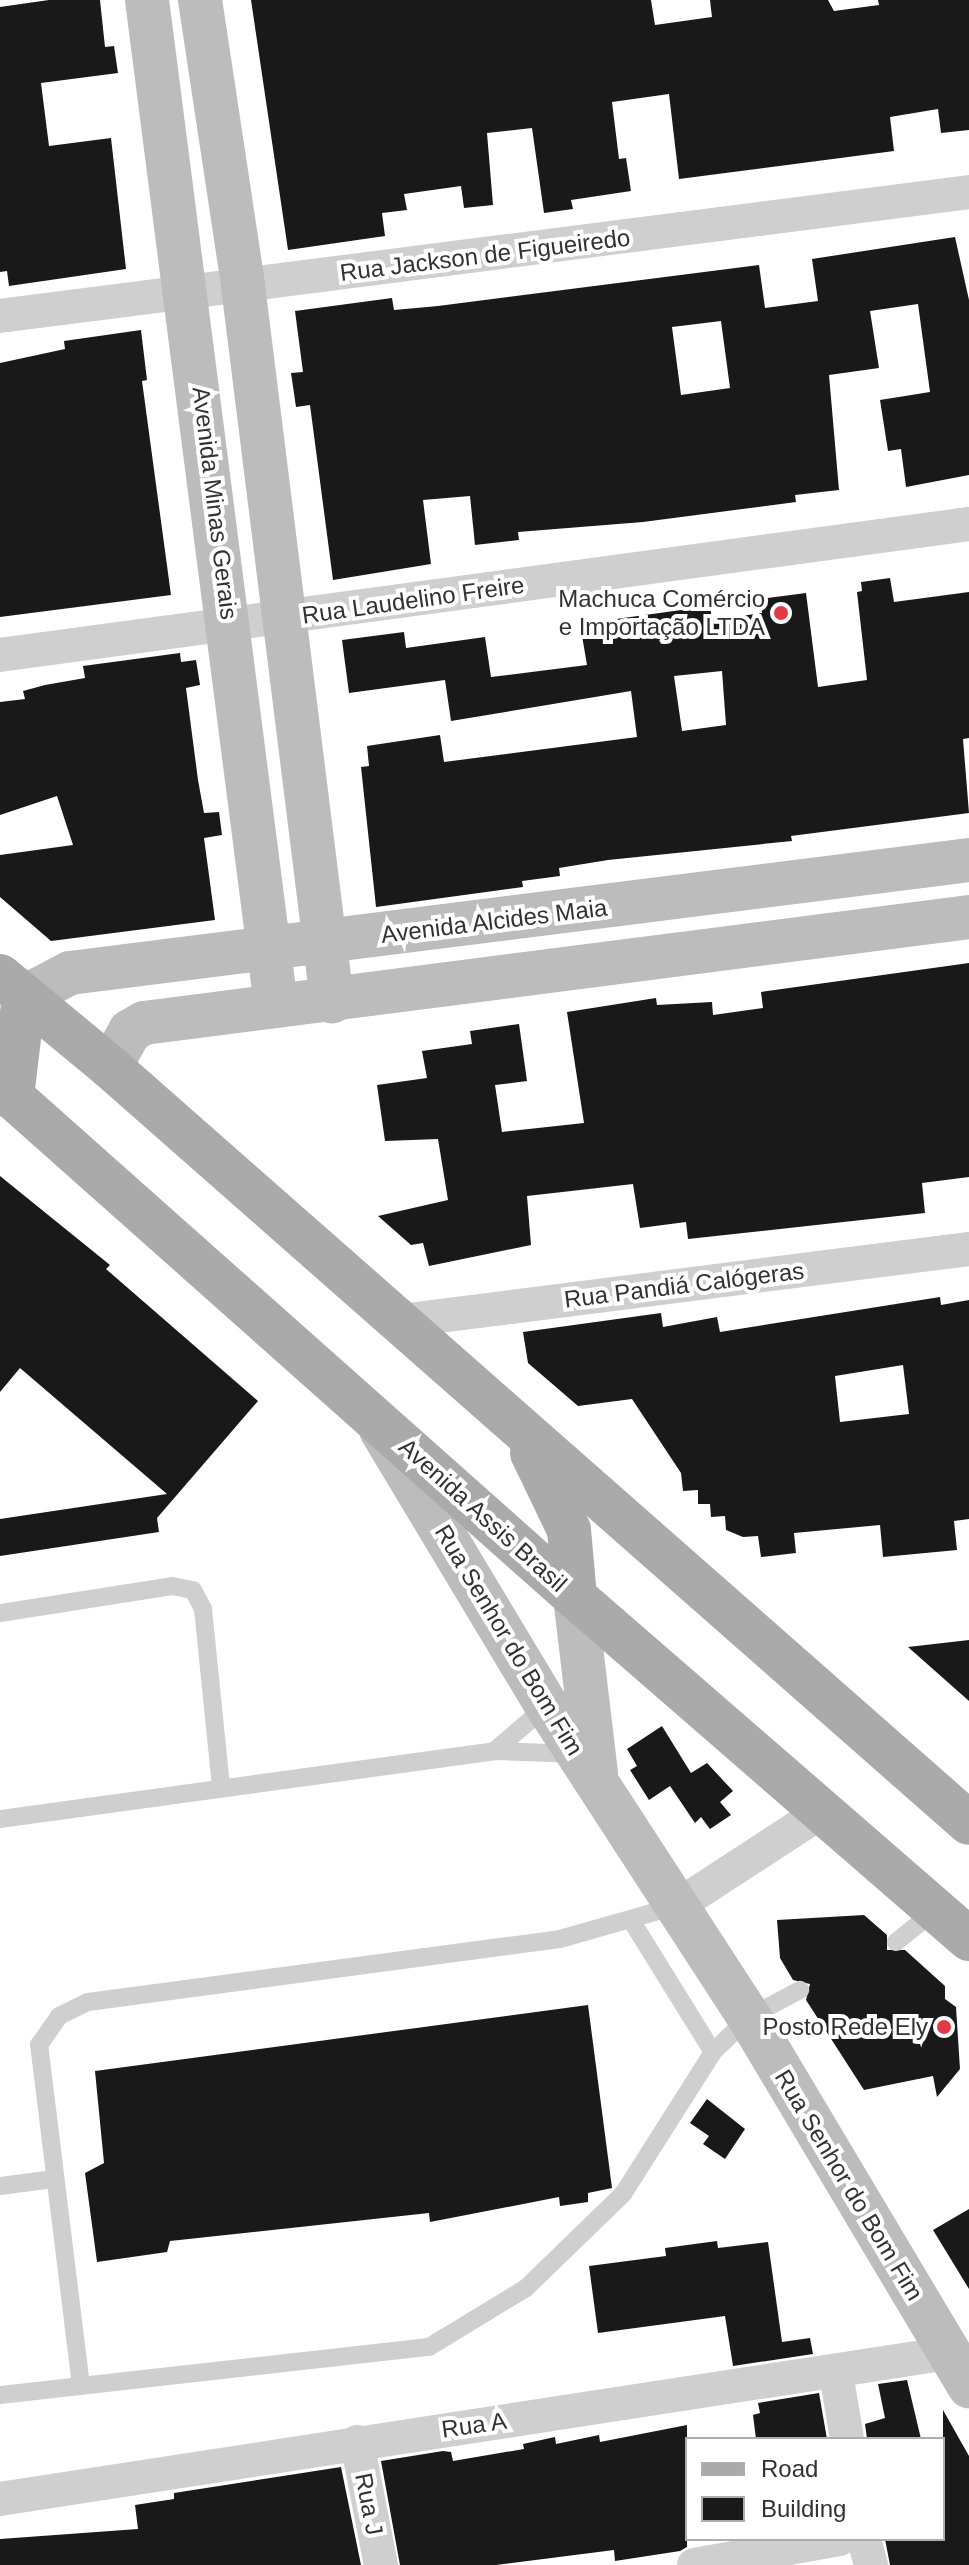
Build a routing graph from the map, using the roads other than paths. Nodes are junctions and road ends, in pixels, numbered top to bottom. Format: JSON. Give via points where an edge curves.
{"nodes":[{"id":1,"x":147,"y":0,"type":"edge"},
{"id":2,"x":200,"y":0,"type":"edge"},
{"id":3,"x":969,"y":192,"type":"edge"},
{"id":4,"x":243,"y":286,"type":"junction"},
{"id":5,"x":189,"y":293,"type":"junction"},
{"id":6,"x":0,"y":316,"type":"edge"},
{"id":7,"x":969,"y":524,"type":"edge"},
{"id":8,"x":286,"y":618,"type":"junction"},
{"id":9,"x":230,"y":627,"type":"junction"},
{"id":10,"x":0,"y":655,"type":"edge"},
{"id":11,"x":969,"y":860,"type":"edge"},
{"id":12,"x":969,"y":917,"type":"edge"},
{"id":13,"x":326,"y":943,"type":"junction"},
{"id":14,"x":269,"y":950,"type":"junction"},
{"id":15,"x":12,"y":987,"type":"edge"},
{"id":16,"x":332,"y":1001,"type":"junction"},
{"id":17,"x":276,"y":1006,"type":"junction"},
{"id":18,"x":110,"y":1067,"type":"junction"},
{"id":19,"x":6,"y":1092,"type":"edge"},
{"id":20,"x":969,"y":1249,"type":"edge"},
{"id":21,"x":400,"y":1321,"type":"junction"},
{"id":22,"x":371,"y":1414,"type":"junction"},
{"id":23,"x":522,"y":1434,"type":"junction"},
{"id":24,"x":575,"y":1597,"type":"junction"},
{"id":25,"x":0,"y":1613,"type":"edge"},
{"id":26,"x":547,"y":1706,"type":"junction"},
{"id":27,"x":494,"y":1751,"type":"junction"},
{"id":28,"x":588,"y":1769,"type":"junction"},
{"id":29,"x":221,"y":1785,"type":"junction"},
{"id":30,"x":823,"y":1811,"type":"junction"},
{"id":31,"x":0,"y":1819,"type":"edge"},
{"id":32,"x":969,"y":1823,"type":"edge"},
{"id":33,"x":677,"y":1906,"type":"junction"},
{"id":34,"x":936,"y":1910,"type":"junction"},
{"id":35,"x":631,"y":1920,"type":"junction"},
{"id":36,"x":969,"y":1939,"type":"edge"},
{"id":37,"x":896,"y":1942,"type":"dead end"},
{"id":38,"x":800,"y":1990,"type":"dead end"},
{"id":39,"x":749,"y":2017,"type":"junction"},
{"id":40,"x":713,"y":2052,"type":"junction"},
{"id":41,"x":54,"y":2179,"type":"junction"},
{"id":42,"x":0,"y":2186,"type":"edge"},
{"id":43,"x":959,"y":2370,"type":"edge"},
{"id":44,"x":836,"y":2373,"type":"junction"},
{"id":45,"x":81,"y":2386,"type":"junction"},
{"id":46,"x":0,"y":2395,"type":"edge"},
{"id":47,"x":847,"y":2437,"type":"edge"},
{"id":48,"x":357,"y":2442,"type":"junction"},
{"id":49,"x":0,"y":2499,"type":"edge"},
{"id":50,"x":829,"y":2541,"type":"edge"},
{"id":51,"x":865,"y":2541,"type":"edge"},
{"id":52,"x":381,"y":2565,"type":"edge"},
{"id":53,"x":694,"y":2565,"type":"edge"},
{"id":54,"x":871,"y":2565,"type":"edge"}],
"edges":[{"from":1,"to":5,"type":"street","name":"Avenida Minas Gerais"},
{"from":2,"to":4,"type":"street"},
{"from":3,"to":4,"type":"street","name":"Rua Jackson de Figueiredo"},
{"from":4,"to":5,"type":"street","name":"Rua Jackson de Figueiredo"},
{"from":4,"to":8,"type":"street"},
{"from":5,"to":6,"type":"street","name":"Rua Jackson de Figueiredo"},
{"from":5,"to":9,"type":"street","name":"Avenida Minas Gerais"},
{"from":7,"to":8,"type":"street","name":"Rua Laudelino Freire"},
{"from":8,"to":9,"type":"street","name":"Rua Laudelino Freire"},
{"from":8,"to":13,"type":"street"},
{"from":9,"to":10,"type":"street","name":"Rua Laudelino Freire"},
{"from":9,"to":14,"type":"street","name":"Avenida Minas Gerais"},
{"from":11,"to":13,"type":"street","name":"Avenida Alcides Maia"},
{"from":12,"to":16,"type":"street"},
{"from":13,"to":14,"type":"street","name":"Avenida Alcides Maia"},
{"from":13,"to":16,"type":"street"},
{"from":14,"to":15,"type":"street","name":"Avenida Alcides Maia","via":[[70,973]]},
{"from":14,"to":17,"type":"street","name":"Avenida Minas Gerais"},
{"from":15,"to":18,"type":"main road"},
{"from":15,"to":19,"type":"main road"},
{"from":16,"to":17,"type":"street"},
{"from":17,"to":18,"type":"street","via":[[144,1023],[130,1031]]},
{"from":18,"to":21,"type":"main road"},
{"from":19,"to":22,"type":"main road","name":"Avenida Assis Brasil"},
{"from":20,"to":21,"type":"street","name":"Rua Pandiá Calógeras"},
{"from":21,"to":23,"type":"main road"},
{"from":22,"to":24,"type":"main road","name":"Avenida Assis Brasil"},
{"from":22,"to":26,"type":"street","name":"Rua Senhor do Bom Fim"},
{"from":23,"to":24,"type":"main road","via":[[569,1530]]},
{"from":23,"to":32,"type":"main road"},
{"from":24,"to":28,"type":"street","name":"Rua Senhor do Bom Fim"},
{"from":24,"to":30,"type":"main road","name":"Avenida Assis Brasil"},
{"from":25,"to":29,"type":"lane","via":[[172,1586],[193,1590],[203,1609]]},
{"from":26,"to":27,"type":"lane"},
{"from":26,"to":28,"type":"street","name":"Rua Senhor do Bom Fim"},
{"from":27,"to":28,"type":"lane"},
{"from":27,"to":29,"type":"lane"},
{"from":28,"to":33,"type":"street","name":"Rua Senhor do Bom Fim"},
{"from":29,"to":31,"type":"lane"},
{"from":30,"to":33,"type":"street"},
{"from":30,"to":34,"type":"main road","name":"Avenida Assis Brasil"},
{"from":33,"to":35,"type":"lane"},
{"from":33,"to":39,"type":"street","name":"Rua Senhor do Bom Fim"},
{"from":34,"to":36,"type":"main road","name":"Avenida Assis Brasil"},
{"from":34,"to":37,"type":"lane"},
{"from":35,"to":40,"type":"lane"},
{"from":35,"to":41,"type":"lane","via":[[560,1939],[88,2002],[59,2016],[39,2045]]},
{"from":38,"to":39,"type":"lane"},
{"from":39,"to":40,"type":"lane"},
{"from":39,"to":43,"type":"street","name":"Rua Senhor do Bom Fim"},
{"from":40,"to":45,"type":"lane","via":[[623,2194],[526,2288],[429,2347]]},
{"from":41,"to":42,"type":"lane"},
{"from":41,"to":45,"type":"lane"},
{"from":43,"to":44,"type":"street","name":"Rua A"},
{"from":44,"to":47,"type":"street"},
{"from":44,"to":48,"type":"street","name":"Rua A"},
{"from":45,"to":46,"type":"lane"},
{"from":48,"to":49,"type":"street","name":"Rua A"},
{"from":48,"to":52,"type":"street","name":"Rua J"},
{"from":50,"to":53,"type":"street"},
{"from":51,"to":54,"type":"street"}]}
